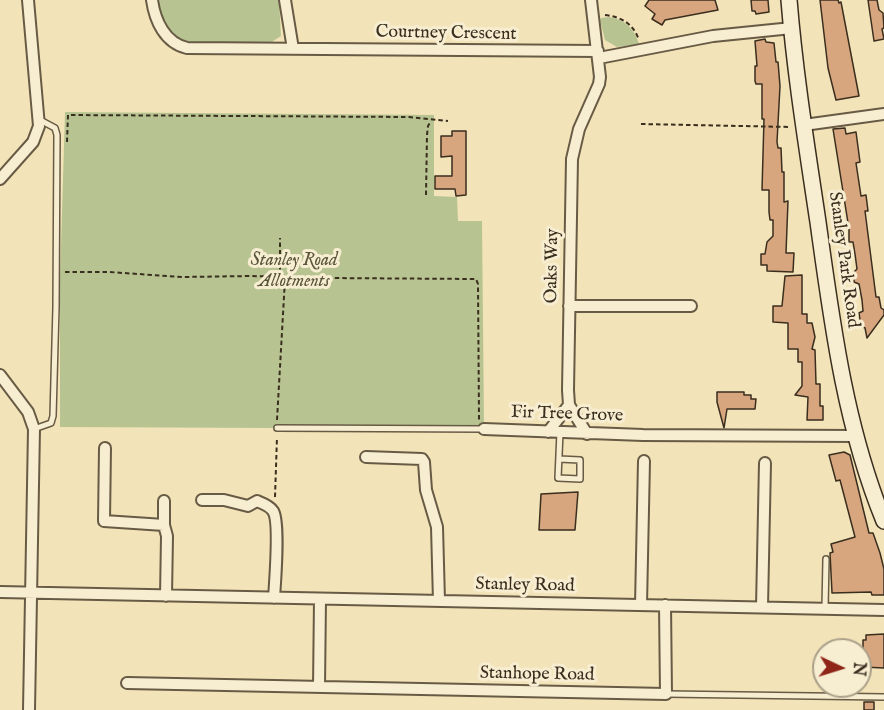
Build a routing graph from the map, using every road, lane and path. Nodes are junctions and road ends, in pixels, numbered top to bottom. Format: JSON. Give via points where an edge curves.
{"nodes":[{"id":1,"x":28,"y":0,"type":"edge"},
{"id":2,"x":152,"y":0,"type":"edge"},
{"id":3,"x":285,"y":0,"type":"edge"},
{"id":4,"x":591,"y":0,"type":"edge"},
{"id":5,"x":789,"y":0,"type":"edge"},
{"id":6,"x":593,"y":15,"type":"junction"},
{"id":7,"x":792,"y":28,"type":"junction"},
{"id":8,"x":293,"y":49,"type":"junction"},
{"id":9,"x":641,"y":49,"type":"junction"},
{"id":10,"x":598,"y":55,"type":"junction"},
{"id":11,"x":884,"y":114,"type":"edge"},
{"id":12,"x":431,"y":121,"type":"junction"},
{"id":13,"x":448,"y":121,"type":"dead end"},
{"id":14,"x":40,"y":123,"type":"junction"},
{"id":15,"x":641,"y":124,"type":"dead end"},
{"id":16,"x":804,"y":125,"type":"junction"},
{"id":17,"x":66,"y":151,"type":"dead end"},
{"id":18,"x":0,"y":179,"type":"edge"},
{"id":19,"x":426,"y":195,"type":"dead end"},
{"id":20,"x":280,"y":238,"type":"dead end"},
{"id":21,"x":63,"y":272,"type":"dead end"},
{"id":22,"x":280,"y":277,"type":"junction"},
{"id":23,"x":285,"y":278,"type":"junction"},
{"id":24,"x":569,"y":306,"type":"junction"},
{"id":25,"x":691,"y":306,"type":"dead end"},
{"id":26,"x":0,"y":375,"type":"edge"},
{"id":27,"x":569,"y":405,"type":"junction"},
{"id":28,"x":32,"y":423,"type":"junction"},
{"id":29,"x":277,"y":428,"type":"junction"},
{"id":30,"x":481,"y":428,"type":"junction"},
{"id":31,"x":554,"y":432,"type":"junction"},
{"id":32,"x":587,"y":434,"type":"junction"},
{"id":33,"x":856,"y":436,"type":"junction"},
{"id":34,"x":105,"y":448,"type":"dead end"},
{"id":35,"x":366,"y":457,"type":"dead end"},
{"id":36,"x":559,"y":459,"type":"junction"},
{"id":37,"x":644,"y":460,"type":"dead end"},
{"id":38,"x":765,"y":463,"type":"dead end"},
{"id":39,"x":202,"y":500,"type":"dead end"},
{"id":40,"x":164,"y":501,"type":"dead end"},
{"id":41,"x":274,"y":512,"type":"junction"},
{"id":42,"x":884,"y":521,"type":"edge"},
{"id":43,"x":164,"y":525,"type":"junction"},
{"id":44,"x":826,"y":559,"type":"dead end"},
{"id":45,"x":0,"y":592,"type":"edge"},
{"id":46,"x":31,"y":593,"type":"junction"},
{"id":47,"x":166,"y":596,"type":"junction"},
{"id":48,"x":274,"y":598,"type":"junction"},
{"id":49,"x":320,"y":598,"type":"junction"},
{"id":50,"x":439,"y":601,"type":"junction"},
{"id":51,"x":641,"y":605,"type":"junction"},
{"id":52,"x":665,"y":605,"type":"junction"},
{"id":53,"x":762,"y":607,"type":"junction"},
{"id":54,"x":825,"y":609,"type":"junction"},
{"id":55,"x":884,"y":610,"type":"edge"},
{"id":56,"x":127,"y":683,"type":"dead end"},
{"id":57,"x":319,"y":687,"type":"junction"},
{"id":58,"x":666,"y":694,"type":"junction"},
{"id":59,"x":884,"y":697,"type":"edge"},
{"id":60,"x":29,"y":710,"type":"edge"}],
"edges":[{"from":1,"to":14,"type":"street"},
{"from":2,"to":8,"type":"street","name":"Courtney Crescent","via":[[162,29],[178,46]]},
{"from":3,"to":8,"type":"street"},
{"from":4,"to":6,"type":"street","name":"Oaks Way"},
{"from":5,"to":7,"type":"street","name":"Stanley Park Road"},
{"from":6,"to":9,"type":"path","via":[[628,22],[636,31]]},
{"from":6,"to":10,"type":"street","name":"Oaks Way"},
{"from":7,"to":9,"type":"street","name":"Courtney Crescent"},
{"from":7,"to":16,"type":"street","name":"Stanley Park Road"},
{"from":8,"to":10,"type":"street","name":"Courtney Crescent"},
{"from":9,"to":10,"type":"street","name":"Courtney Crescent"},
{"from":10,"to":24,"type":"street","name":"Oaks Way","via":[[599,84],[579,129],[572,159]]},
{"from":11,"to":16,"type":"street"},
{"from":12,"to":13,"type":"path"},
{"from":12,"to":17,"type":"path","via":[[409,117],[68,115]]},
{"from":12,"to":19,"type":"path","via":[[427,135]]},
{"from":14,"to":18,"type":"street","via":[[33,142]]},
{"from":14,"to":28,"type":"lane","via":[[55,128],[57,135],[54,410],[51,423]]},
{"from":15,"to":16,"type":"path"},
{"from":16,"to":33,"type":"street","name":"Stanley Park Road","via":[[837,356]]},
{"from":20,"to":22,"type":"path"},
{"from":21,"to":22,"type":"path"},
{"from":22,"to":23,"type":"path"},
{"from":23,"to":29,"type":"path"},
{"from":23,"to":30,"type":"path","via":[[476,279]]},
{"from":24,"to":25,"type":"street"},
{"from":24,"to":27,"type":"street","name":"Oaks Way"},
{"from":26,"to":28,"type":"street"},
{"from":27,"to":31,"type":"street"},
{"from":27,"to":32,"type":"street"},
{"from":28,"to":46,"type":"street"},
{"from":29,"to":30,"type":"lane","name":"Fir Tree Grove"},
{"from":29,"to":41,"type":"path"},
{"from":30,"to":31,"type":"street","name":"Fir Tree Grove"},
{"from":31,"to":32,"type":"street","name":"Fir Tree Grove"},
{"from":31,"to":36,"type":"lane"},
{"from":32,"to":33,"type":"street","name":"Fir Tree Grove"},
{"from":33,"to":42,"type":"street","name":"Stanley Park Road"},
{"from":34,"to":43,"type":"street","via":[[104,521]]},
{"from":35,"to":50,"type":"street","via":[[424,462],[426,490],[437,527]]},
{"from":36,"to":36,"type":"lane","via":[[558,478],[580,479],[580,460]]},
{"from":37,"to":51,"type":"street"},
{"from":38,"to":53,"type":"street"},
{"from":39,"to":41,"type":"street","via":[[248,506],[257,501]]},
{"from":40,"to":43,"type":"street"},
{"from":41,"to":48,"type":"street"},
{"from":43,"to":47,"type":"street"},
{"from":44,"to":54,"type":"lane"},
{"from":45,"to":46,"type":"street","name":"Stanley Road"},
{"from":46,"to":47,"type":"street","name":"Stanley Road"},
{"from":46,"to":60,"type":"street"},
{"from":47,"to":48,"type":"street","name":"Stanley Road"},
{"from":48,"to":49,"type":"street","name":"Stanley Road"},
{"from":49,"to":50,"type":"street","name":"Stanley Road"},
{"from":49,"to":57,"type":"street"},
{"from":50,"to":51,"type":"street","name":"Stanley Road"},
{"from":51,"to":52,"type":"street","name":"Stanley Road"},
{"from":52,"to":53,"type":"street","name":"Stanley Road"},
{"from":52,"to":58,"type":"street"},
{"from":53,"to":54,"type":"street","name":"Stanley Road"},
{"from":54,"to":55,"type":"street","name":"Stanley Road"},
{"from":56,"to":57,"type":"street","name":"Stanhope Road"},
{"from":57,"to":58,"type":"street","name":"Stanhope Road"},
{"from":58,"to":59,"type":"lane"}]}
